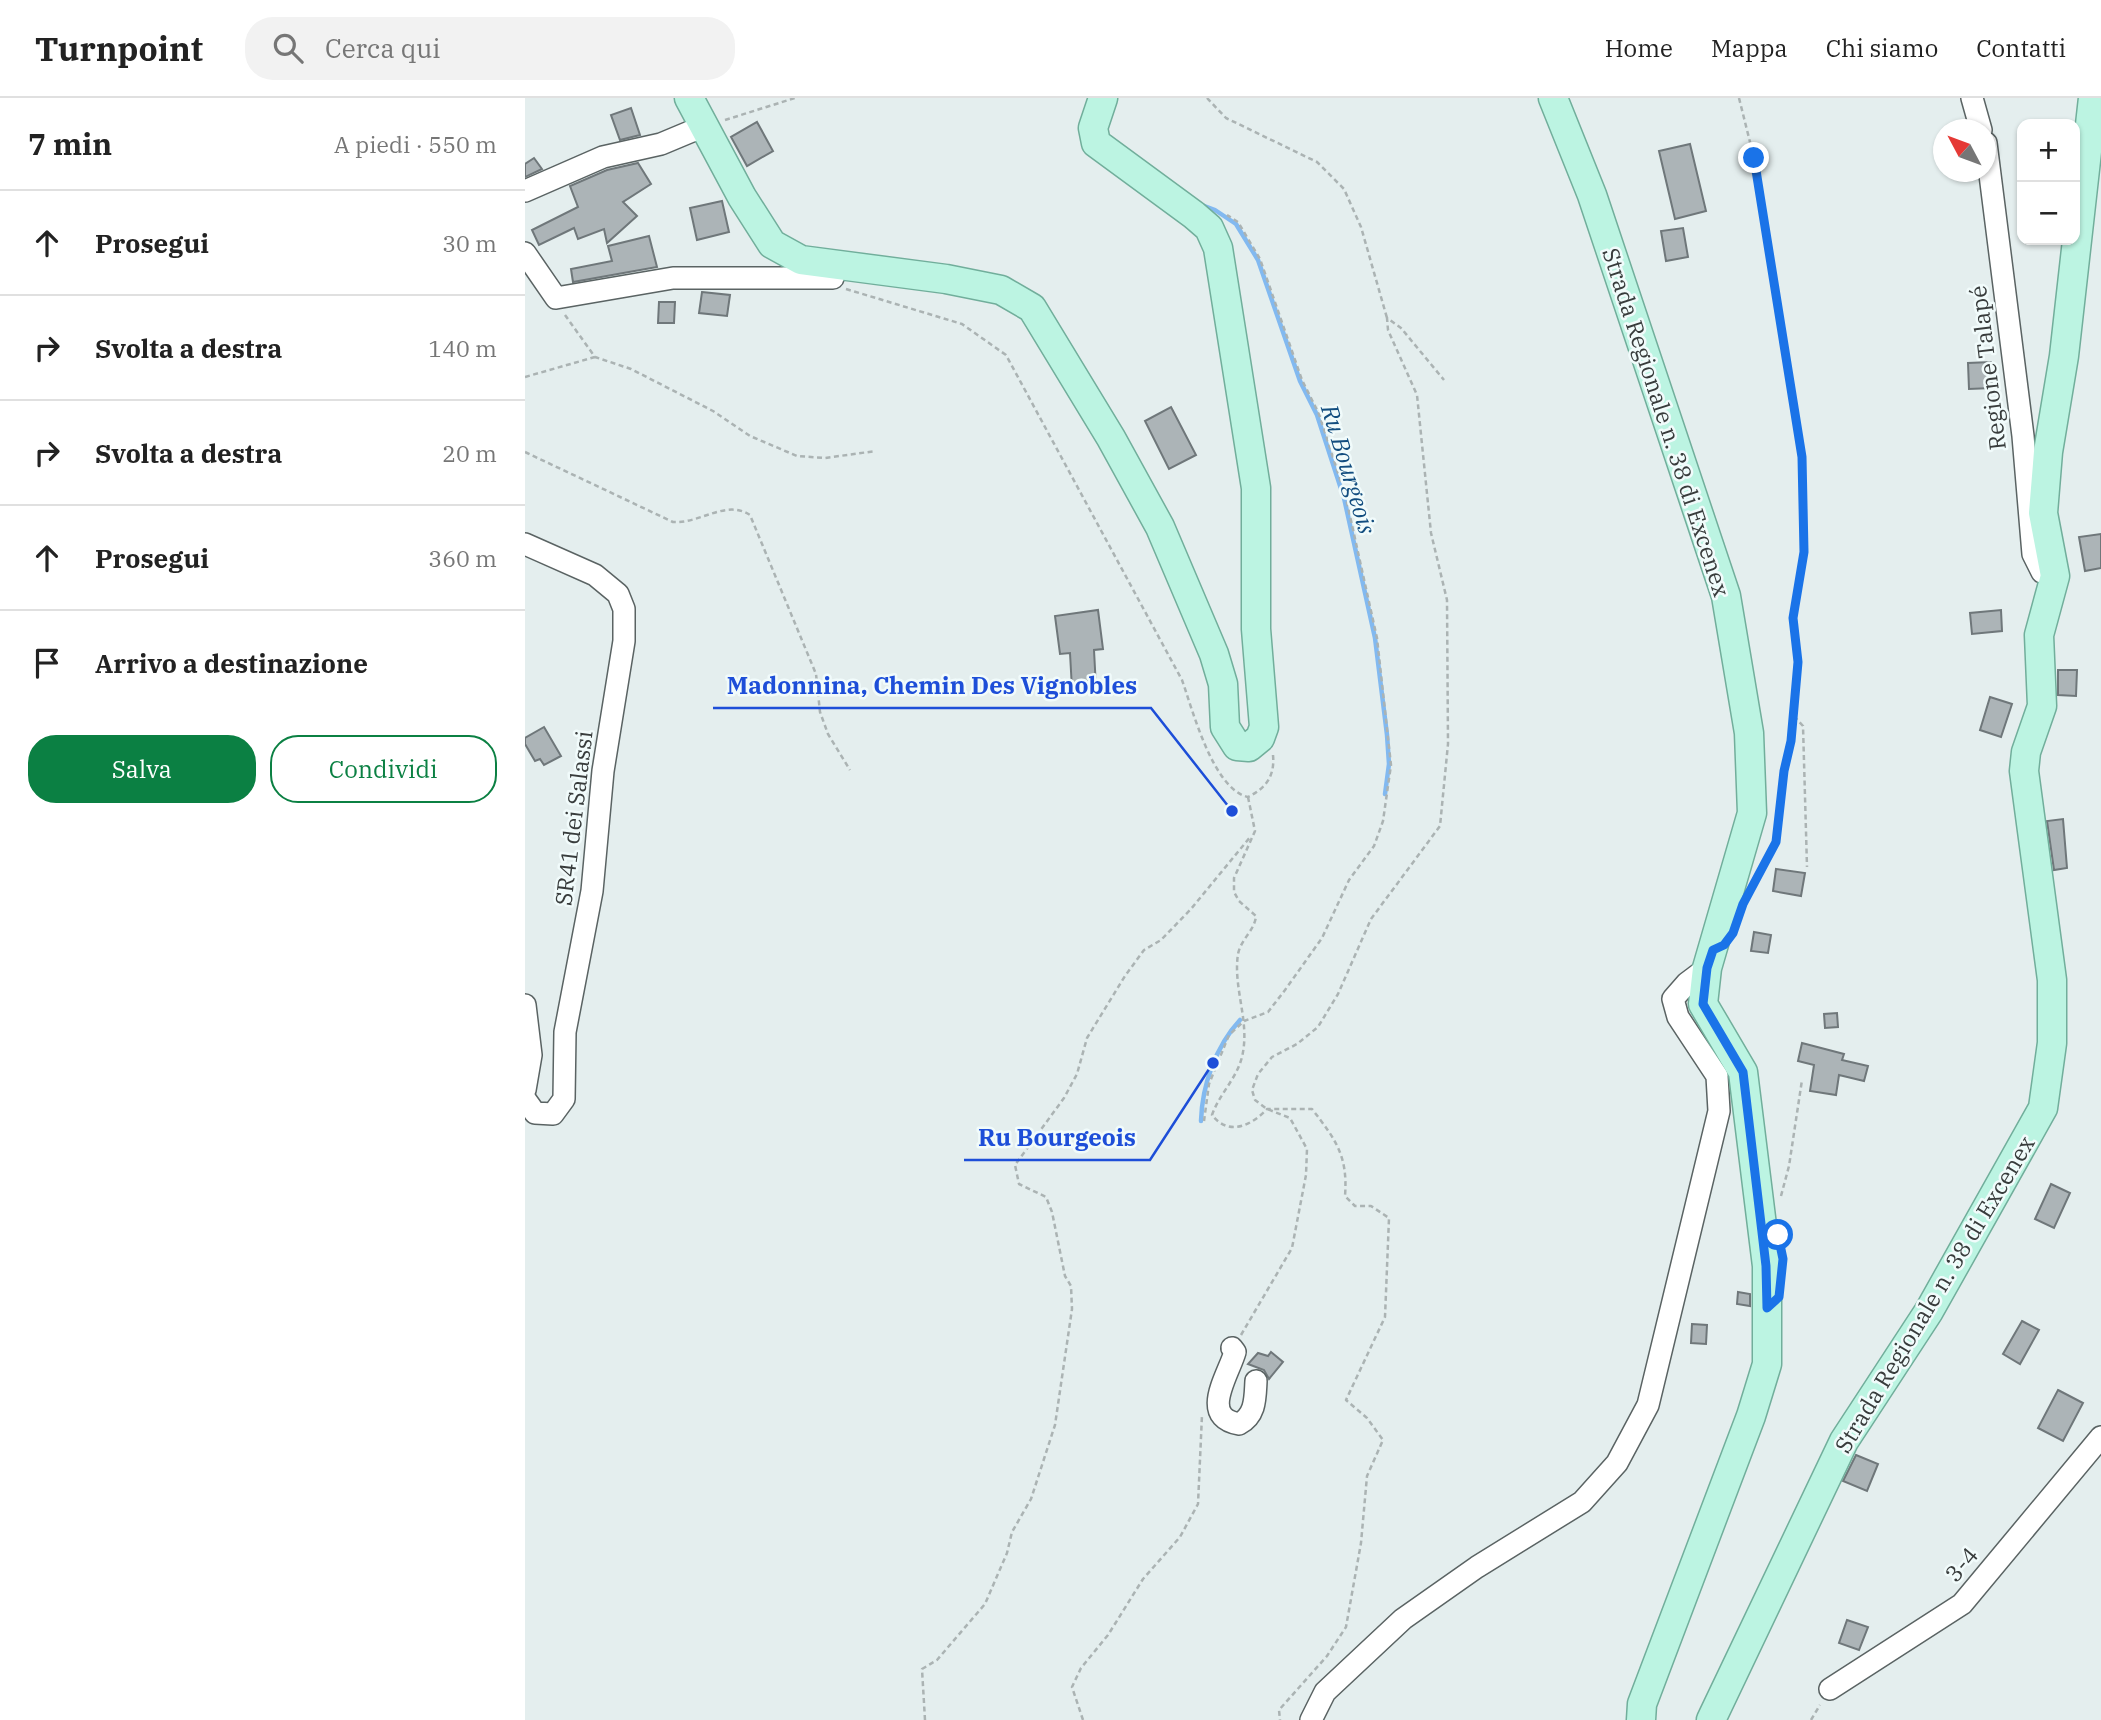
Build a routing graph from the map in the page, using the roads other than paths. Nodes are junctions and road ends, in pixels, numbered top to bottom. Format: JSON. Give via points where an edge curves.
{"nodes":[{"id":1,"x":689,"y":98,"type":"edge"},
{"id":2,"x":1103,"y":98,"type":"edge"},
{"id":3,"x":1553,"y":98,"type":"edge"},
{"id":4,"x":1972,"y":98,"type":"edge"},
{"id":5,"x":2093,"y":98,"type":"edge"},
{"id":6,"x":1979,"y":119,"type":"edge"},
{"id":7,"x":704,"y":126,"type":"junction"},
{"id":8,"x":1991,"y":182,"type":"edge"},
{"id":9,"x":525,"y":191,"type":"edge"},
{"id":10,"x":525,"y":253,"type":"edge"},
{"id":11,"x":834,"y":271,"type":"junction"},
{"id":12,"x":525,"y":544,"type":"edge"},
{"id":13,"x":2055,"y":576,"type":"junction"},
{"id":14,"x":1707,"y":968,"type":"junction"},
{"id":15,"x":525,"y":1005,"type":"edge"},
{"id":16,"x":525,"y":1090,"type":"edge"},
{"id":17,"x":525,"y":1099,"type":"edge"},
{"id":18,"x":1232,"y":1348,"type":"road end"},
{"id":19,"x":1257,"y":1381,"type":"dead end"},
{"id":20,"x":2101,"y":1437,"type":"edge"},
{"id":21,"x":1830,"y":1689,"type":"dead end"},
{"id":22,"x":1311,"y":1720,"type":"edge"},
{"id":23,"x":1641,"y":1720,"type":"edge"},
{"id":24,"x":1711,"y":1720,"type":"edge"}],
"edges":[{"from":1,"to":7,"type":"main road"},
{"from":2,"to":11,"type":"main road","via":[[1093,128],[1096,143],[1195,215],[1209,228],[1218,248],[1256,488],[1256,629],[1264,727],[1249,747],[1237,746],[1228,736],[1223,684],[1214,654],[1160,527],[1032,308],[1000,290],[946,279]]},
{"from":3,"to":14,"type":"main road","name":"Strada Regionale n. 38 di Excenex","via":[[1592,195],[1726,596],[1749,733],[1752,813]]},
{"from":4,"to":6,"type":"street"},
{"from":5,"to":13,"type":"main road","name":"Strada Regionale n. 38 di Excenex","via":[[2043,513]]},
{"from":7,"to":9,"type":"street","via":[[661,144],[603,157]]},
{"from":7,"to":11,"type":"main road","via":[[772,244]]},
{"from":8,"to":13,"type":"street","name":"Regione Talapé","via":[[2033,554],[2042,572]]},
{"from":10,"to":11,"type":"street","via":[[556,298],[673,278]]},
{"from":12,"to":17,"type":"street","name":"SR41 dei Salassi","via":[[595,575],[618,594],[624,609],[592,891],[565,1032],[564,1099],[558,1110],[547,1115],[535,1113]]},
{"from":13,"to":24,"type":"main road","name":"Strada Regionale n. 38 di Excenex","via":[[2039,635],[2042,705],[2024,771],[2052,980],[2052,1043],[2043,1108],[1929,1311],[1844,1441]]},
{"from":14,"to":22,"type":"street","via":[[1673,999],[1678,1017],[1717,1076],[1719,1111],[1648,1405],[1617,1463],[1582,1502],[1403,1619],[1325,1692]]},
{"from":14,"to":23,"type":"main road","name":"Strada Regionale n. 38 di Excenex","via":[[1703,1004],[1743,1072],[1766,1266],[1766,1364],[1751,1416],[1642,1704]]},
{"from":15,"to":16,"type":"street","via":[[531,1055]]},
{"from":18,"to":19,"type":"street","via":[[1235,1352],[1217,1398],[1222,1418],[1239,1424],[1247,1419]]},
{"from":20,"to":21,"type":"street","name":"3-4","via":[[1962,1604]]}]}
